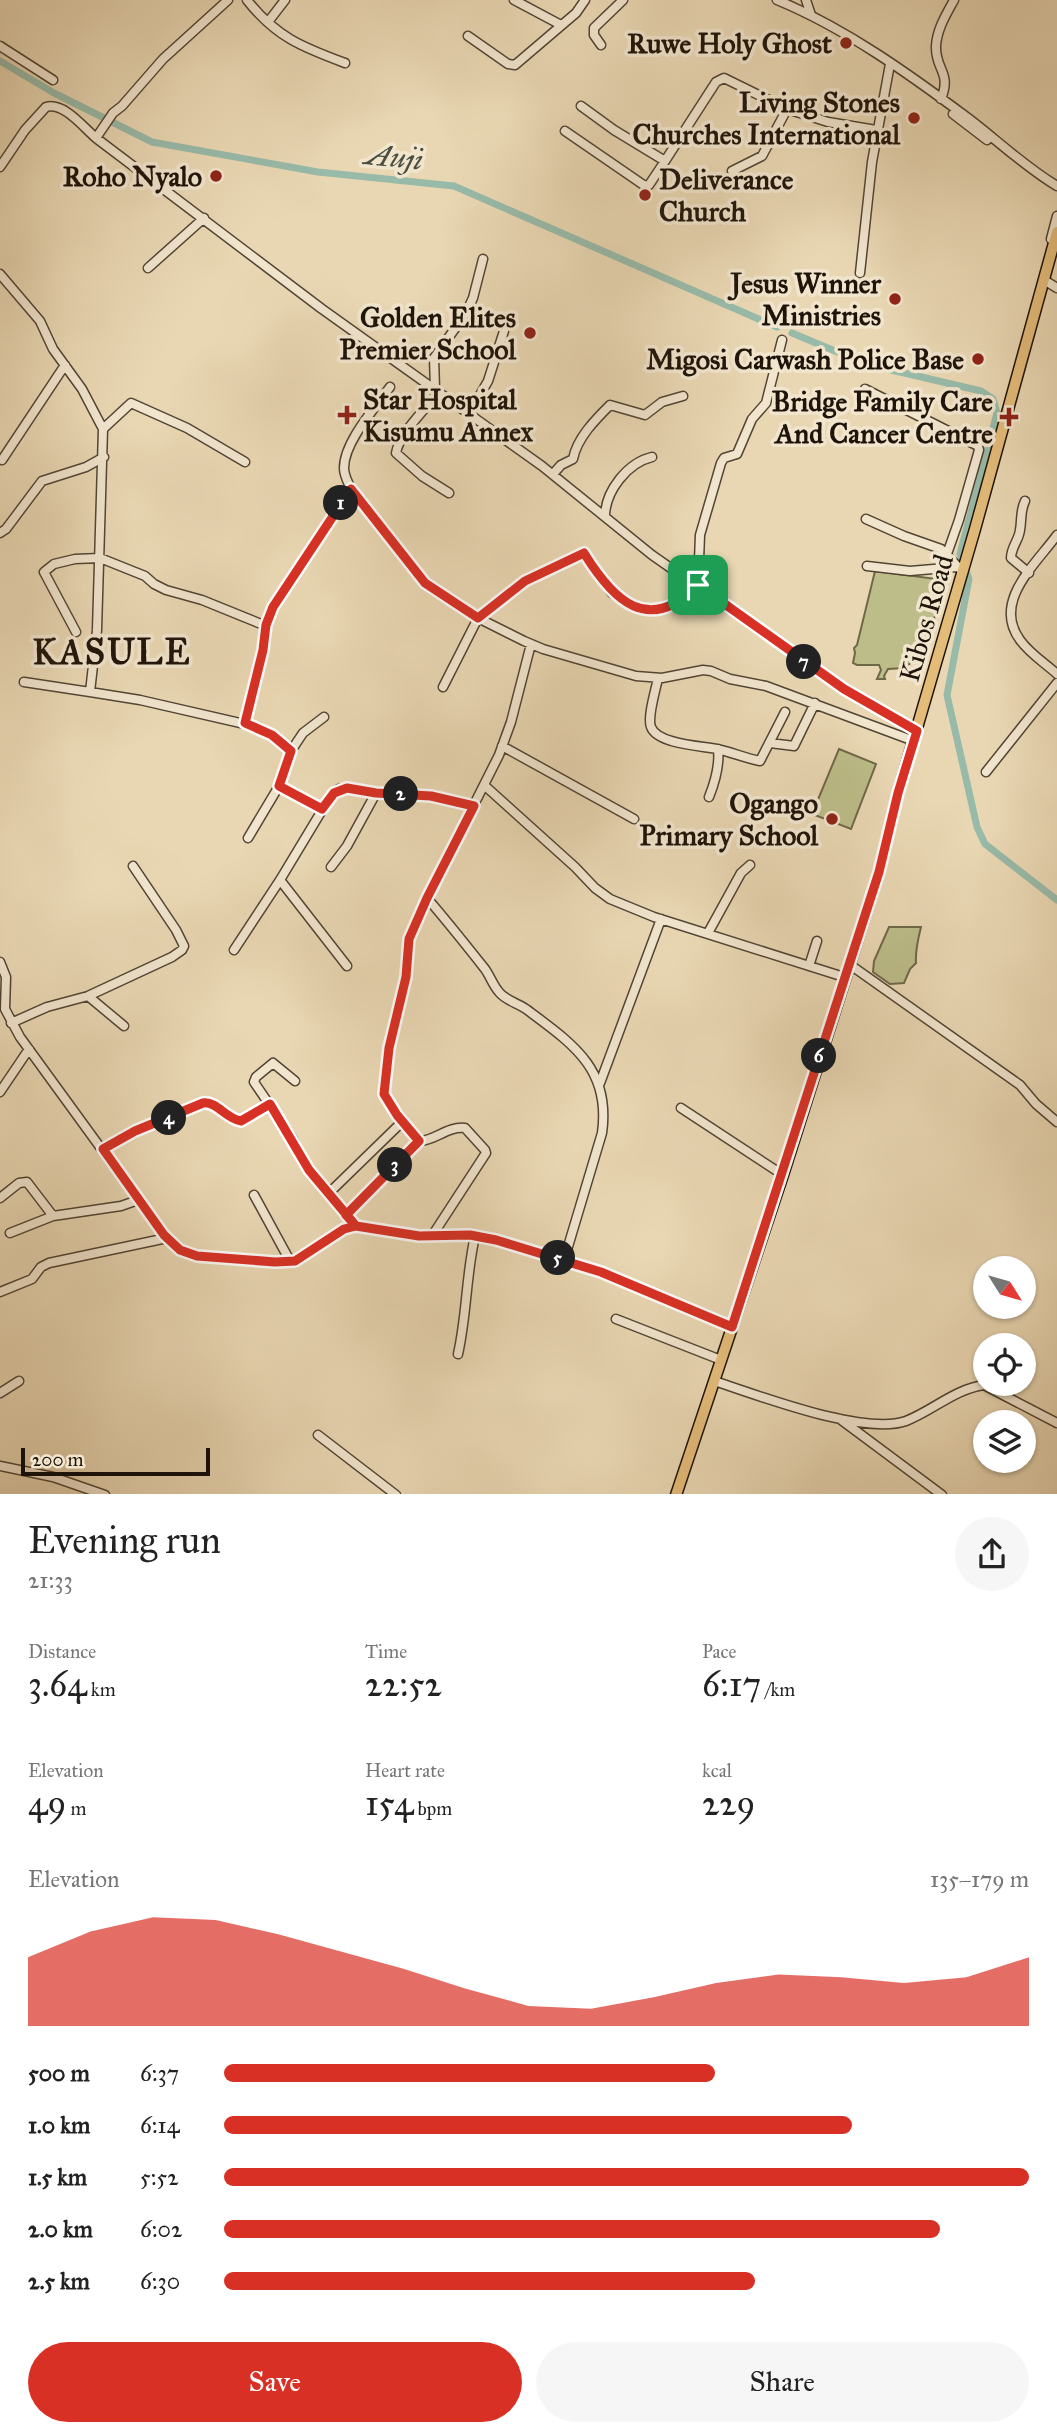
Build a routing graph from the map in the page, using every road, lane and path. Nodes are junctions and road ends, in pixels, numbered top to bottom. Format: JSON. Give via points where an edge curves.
{"nodes":[{"id":1,"x":228,"y":0,"type":"edge"},
{"id":2,"x":247,"y":0,"type":"edge"},
{"id":3,"x":285,"y":0,"type":"edge"},
{"id":4,"x":514,"y":0,"type":"edge"},
{"id":5,"x":585,"y":0,"type":"edge"},
{"id":6,"x":623,"y":0,"type":"edge"},
{"id":7,"x":777,"y":0,"type":"edge"},
{"id":8,"x":806,"y":0,"type":"edge"},
{"id":9,"x":954,"y":0,"type":"edge"},
{"id":10,"x":811,"y":15,"type":"junction"},
{"id":11,"x":268,"y":22,"type":"junction"},
{"id":12,"x":561,"y":25,"type":"junction"},
{"id":13,"x":468,"y":36,"type":"dead end"},
{"id":14,"x":601,"y":45,"type":"dead end"},
{"id":15,"x":0,"y":46,"type":"edge"},
{"id":16,"x":345,"y":63,"type":"dead end"},
{"id":17,"x":891,"y":64,"type":"junction"},
{"id":18,"x":53,"y":80,"type":"dead end"},
{"id":19,"x":941,"y":99,"type":"junction"},
{"id":20,"x":581,"y":106,"type":"dead end"},
{"id":21,"x":787,"y":109,"type":"junction"},
{"id":22,"x":953,"y":114,"type":"dead end"},
{"id":23,"x":876,"y":130,"type":"junction"},
{"id":24,"x":565,"y":131,"type":"dead end"},
{"id":25,"x":96,"y":138,"type":"junction"},
{"id":26,"x":665,"y":161,"type":"junction"},
{"id":27,"x":0,"y":167,"type":"edge"},
{"id":28,"x":732,"y":171,"type":"dead end"},
{"id":29,"x":1057,"y":188,"type":"edge"},
{"id":30,"x":1057,"y":216,"type":"edge"},
{"id":31,"x":204,"y":218,"type":"junction"},
{"id":32,"x":1057,"y":232,"type":"edge"},
{"id":33,"x":482,"y":259,"type":"dead end"},
{"id":34,"x":1044,"y":262,"type":"dead end"},
{"id":35,"x":148,"y":268,"type":"dead end"},
{"id":36,"x":860,"y":273,"type":"dead end"},
{"id":37,"x":1044,"y":280,"type":"junction"},
{"id":38,"x":2,"y":281,"type":"edge"},
{"id":39,"x":1057,"y":288,"type":"edge"},
{"id":40,"x":504,"y":331,"type":"dead end"},
{"id":41,"x":782,"y":340,"type":"dead end"},
{"id":42,"x":65,"y":365,"type":"junction"},
{"id":43,"x":390,"y":387,"type":"dead end"},
{"id":44,"x":865,"y":389,"type":"dead end"},
{"id":45,"x":437,"y":390,"type":"junction"},
{"id":46,"x":683,"y":396,"type":"dead end"},
{"id":47,"x":470,"y":414,"type":"junction"},
{"id":48,"x":103,"y":429,"type":"junction"},
{"id":49,"x":104,"y":457,"type":"junction"},
{"id":50,"x":652,"y":457,"type":"dead end"},
{"id":51,"x":2,"y":460,"type":"dead end"},
{"id":52,"x":246,"y":462,"type":"dead end"},
{"id":53,"x":553,"y":474,"type":"junction"},
{"id":54,"x":351,"y":489,"type":"junction"},
{"id":55,"x":449,"y":493,"type":"dead end"},
{"id":56,"x":1025,"y":501,"type":"dead end"},
{"id":57,"x":605,"y":515,"type":"junction"},
{"id":58,"x":866,"y":519,"type":"dead end"},
{"id":59,"x":0,"y":533,"type":"edge"},
{"id":60,"x":1057,"y":535,"type":"edge"},
{"id":61,"x":947,"y":554,"type":"junction"},
{"id":62,"x":100,"y":558,"type":"junction"},
{"id":63,"x":867,"y":566,"type":"dead end"},
{"id":64,"x":961,"y":570,"type":"junction"},
{"id":65,"x":1029,"y":573,"type":"junction"},
{"id":66,"x":698,"y":585,"type":"junction"},
{"id":67,"x":478,"y":618,"type":"junction"},
{"id":68,"x":266,"y":625,"type":"junction"},
{"id":69,"x":76,"y":632,"type":"dead end"},
{"id":70,"x":531,"y":644,"type":"junction"},
{"id":71,"x":1057,"y":674,"type":"edge"},
{"id":72,"x":658,"y":678,"type":"junction"},
{"id":73,"x":24,"y":682,"type":"dead end"},
{"id":74,"x":1057,"y":683,"type":"edge"},
{"id":75,"x":443,"y":687,"type":"dead end"},
{"id":76,"x":90,"y":692,"type":"junction"},
{"id":77,"x":814,"y":703,"type":"junction"},
{"id":78,"x":785,"y":712,"type":"dead end"},
{"id":79,"x":324,"y":717,"type":"dead end"},
{"id":80,"x":245,"y":723,"type":"junction"},
{"id":81,"x":915,"y":736,"type":"junction"},
{"id":82,"x":770,"y":743,"type":"junction"},
{"id":83,"x":502,"y":746,"type":"junction"},
{"id":84,"x":718,"y":750,"type":"junction"},
{"id":85,"x":291,"y":751,"type":"junction"},
{"id":86,"x":986,"y":772,"type":"dead end"},
{"id":87,"x":484,"y":785,"type":"junction"},
{"id":88,"x":279,"y":786,"type":"junction"},
{"id":89,"x":376,"y":793,"type":"junction"},
{"id":90,"x":709,"y":797,"type":"dead end"},
{"id":91,"x":474,"y":806,"type":"junction"},
{"id":92,"x":322,"y":809,"type":"junction"},
{"id":93,"x":634,"y":819,"type":"dead end"},
{"id":94,"x":248,"y":838,"type":"dead end"},
{"id":95,"x":750,"y":865,"type":"dead end"},
{"id":96,"x":133,"y":866,"type":"dead end"},
{"id":97,"x":331,"y":867,"type":"dead end"},
{"id":98,"x":281,"y":880,"type":"junction"},
{"id":99,"x":427,"y":898,"type":"junction"},
{"id":100,"x":661,"y":919,"type":"junction"},
{"id":101,"x":708,"y":933,"type":"junction"},
{"id":102,"x":817,"y":941,"type":"dead end"},
{"id":103,"x":234,"y":950,"type":"dead end"},
{"id":104,"x":0,"y":962,"type":"edge"},
{"id":105,"x":849,"y":964,"type":"junction"},
{"id":106,"x":347,"y":966,"type":"dead end"},
{"id":107,"x":809,"y":966,"type":"junction"},
{"id":108,"x":845,"y":977,"type":"junction"},
{"id":109,"x":88,"y":996,"type":"junction"},
{"id":110,"x":11,"y":1023,"type":"junction"},
{"id":111,"x":124,"y":1026,"type":"dead end"},
{"id":112,"x":29,"y":1049,"type":"junction"},
{"id":113,"x":295,"y":1081,"type":"dead end"},
{"id":114,"x":600,"y":1083,"type":"junction"},
{"id":115,"x":0,"y":1092,"type":"edge"},
{"id":116,"x":270,"y":1104,"type":"junction"},
{"id":117,"x":681,"y":1108,"type":"dead end"},
{"id":118,"x":402,"y":1122,"type":"junction"},
{"id":119,"x":1057,"y":1122,"type":"edge"},
{"id":120,"x":419,"y":1141,"type":"junction"},
{"id":121,"x":103,"y":1149,"type":"junction"},
{"id":122,"x":783,"y":1175,"type":"junction"},
{"id":123,"x":328,"y":1194,"type":"junction"},
{"id":124,"x":254,"y":1195,"type":"dead end"},
{"id":125,"x":0,"y":1198,"type":"edge"},
{"id":126,"x":138,"y":1200,"type":"junction"},
{"id":127,"x":346,"y":1215,"type":"junction"},
{"id":128,"x":53,"y":1216,"type":"junction"},
{"id":129,"x":356,"y":1226,"type":"junction"},
{"id":130,"x":10,"y":1233,"type":"dead end"},
{"id":131,"x":432,"y":1236,"type":"junction"},
{"id":132,"x":475,"y":1236,"type":"junction"},
{"id":133,"x":167,"y":1238,"type":"junction"},
{"id":134,"x":564,"y":1260,"type":"junction"},
{"id":135,"x":290,"y":1262,"type":"junction"},
{"id":136,"x":0,"y":1292,"type":"edge"},
{"id":137,"x":616,"y":1319,"type":"dead end"},
{"id":138,"x":732,"y":1327,"type":"junction"},
{"id":139,"x":458,"y":1354,"type":"dead end"},
{"id":140,"x":721,"y":1360,"type":"junction"},
{"id":141,"x":19,"y":1381,"type":"dead end"},
{"id":142,"x":714,"y":1381,"type":"junction"},
{"id":143,"x":0,"y":1393,"type":"edge"},
{"id":144,"x":838,"y":1418,"type":"junction"},
{"id":145,"x":1057,"y":1423,"type":"edge"},
{"id":146,"x":318,"y":1435,"type":"dead end"},
{"id":147,"x":0,"y":1466,"type":"edge"},
{"id":148,"x":105,"y":1494,"type":"edge"},
{"id":149,"x":396,"y":1494,"type":"edge"},
{"id":150,"x":676,"y":1494,"type":"edge"},
{"id":151,"x":942,"y":1494,"type":"edge"}],
"edges":[{"from":1,"to":25,"type":"street","via":[[171,51]]},
{"from":2,"to":11,"type":"street"},
{"from":3,"to":11,"type":"street"},
{"from":4,"to":12,"type":"street"},
{"from":5,"to":12,"type":"street"},
{"from":6,"to":14,"type":"street","via":[[594,28]]},
{"from":7,"to":10,"type":"street"},
{"from":8,"to":10,"type":"street"},
{"from":9,"to":19,"type":"street","via":[[938,31],[936,48],[946,84]]},
{"from":10,"to":17,"type":"street"},
{"from":11,"to":16,"type":"street","via":[[297,45]]},
{"from":12,"to":13,"type":"street","via":[[513,65]]},
{"from":15,"to":18,"type":"street"},
{"from":17,"to":19,"type":"street"},
{"from":17,"to":23,"type":"street"},
{"from":19,"to":29,"type":"street"},
{"from":20,"to":26,"type":"street"},
{"from":21,"to":23,"type":"street"},
{"from":21,"to":26,"type":"street","via":[[720,79]]},
{"from":21,"to":28,"type":"street","via":[[762,156]]},
{"from":22,"to":29,"type":"street"},
{"from":23,"to":36,"type":"street"},
{"from":24,"to":26,"type":"street","via":[[645,186]]},
{"from":25,"to":27,"type":"street","via":[[51,105],[25,130]]},
{"from":25,"to":31,"type":"street"},
{"from":30,"to":34,"type":"street"},
{"from":31,"to":35,"type":"street"},
{"from":31,"to":45,"type":"street"},
{"from":32,"to":37,"type":"main road","name":"Kibos Road"},
{"from":33,"to":45,"type":"street","via":[[466,313],[434,358]]},
{"from":37,"to":39,"type":"street"},
{"from":37,"to":64,"type":"main road","name":"Kibos Road"},
{"from":38,"to":42,"type":"street","via":[[40,321]]},
{"from":40,"to":47,"type":"street","via":[[488,381]]},
{"from":41,"to":66,"type":"street","via":[[764,407],[752,419],[737,454],[721,463],[700,536]]},
{"from":42,"to":48,"type":"street"},
{"from":42,"to":51,"type":"street"},
{"from":43,"to":54,"type":"street","via":[[346,454],[344,470]]},
{"from":44,"to":61,"type":"street","via":[[978,446]]},
{"from":45,"to":47,"type":"street"},
{"from":45,"to":55,"type":"street","via":[[396,453]]},
{"from":46,"to":53,"type":"street","via":[[662,402],[645,415],[610,405],[585,434],[573,459]]},
{"from":47,"to":53,"type":"street"},
{"from":48,"to":49,"type":"street"},
{"from":48,"to":52,"type":"street","via":[[131,403]]},
{"from":49,"to":59,"type":"street","via":[[42,481]]},
{"from":49,"to":62,"type":"street"},
{"from":50,"to":57,"type":"street","via":[[614,485]]},
{"from":53,"to":57,"type":"street"},
{"from":54,"to":67,"type":"street","via":[[425,583]]},
{"from":54,"to":68,"type":"street","via":[[289,580]]},
{"from":56,"to":65,"type":"street","via":[[1011,558]]},
{"from":57,"to":66,"type":"street","via":[[652,555]]},
{"from":58,"to":61,"type":"street"},
{"from":60,"to":65,"type":"street"},
{"from":61,"to":64,"type":"street"},
{"from":62,"to":68,"type":"street","via":[[166,590]]},
{"from":62,"to":69,"type":"street","via":[[54,564],[44,572]]},
{"from":62,"to":76,"type":"street"},
{"from":63,"to":64,"type":"street"},
{"from":64,"to":81,"type":"main road","name":"Kibos Road"},
{"from":65,"to":71,"type":"street","via":[[1014,593],[1009,610],[1012,625],[1020,640]]},
{"from":66,"to":67,"type":"street","via":[[686,597],[655,610],[639,608],[612,593],[584,553],[525,581]]},
{"from":66,"to":81,"type":"street"},
{"from":67,"to":70,"type":"street"},
{"from":67,"to":75,"type":"street"},
{"from":68,"to":80,"type":"street"},
{"from":70,"to":72,"type":"street","via":[[635,676]]},
{"from":70,"to":83,"type":"street"},
{"from":72,"to":77,"type":"street","via":[[711,671]]},
{"from":72,"to":84,"type":"street","via":[[651,730],[673,741]]},
{"from":73,"to":76,"type":"street"},
{"from":74,"to":86,"type":"street"},
{"from":76,"to":80,"type":"street"},
{"from":77,"to":81,"type":"street"},
{"from":77,"to":82,"type":"street","via":[[794,746]]},
{"from":78,"to":82,"type":"street"},
{"from":79,"to":85,"type":"street","via":[[303,733]]},
{"from":80,"to":85,"type":"street","via":[[272,735]]},
{"from":81,"to":105,"type":"main road","name":"Kibos Road"},
{"from":82,"to":84,"type":"street","via":[[760,761]]},
{"from":83,"to":87,"type":"street"},
{"from":83,"to":93,"type":"street"},
{"from":84,"to":90,"type":"street"},
{"from":85,"to":88,"type":"street"},
{"from":87,"to":91,"type":"street"},
{"from":87,"to":100,"type":"street","via":[[595,888]]},
{"from":88,"to":92,"type":"street"},
{"from":88,"to":94,"type":"street"},
{"from":89,"to":91,"type":"street","via":[[431,796]]},
{"from":89,"to":92,"type":"street","via":[[343,788]]},
{"from":89,"to":97,"type":"street"},
{"from":91,"to":99,"type":"street"},
{"from":92,"to":98,"type":"street"},
{"from":95,"to":101,"type":"street"},
{"from":96,"to":109,"type":"street","via":[[184,943],[182,950]]},
{"from":98,"to":103,"type":"street"},
{"from":98,"to":106,"type":"street"},
{"from":99,"to":114,"type":"street","via":[[500,994],[567,1042]]},
{"from":99,"to":118,"type":"street","via":[[409,939],[406,977],[384,1084],[384,1094]]},
{"from":100,"to":101,"type":"street"},
{"from":100,"to":114,"type":"street"},
{"from":101,"to":107,"type":"street"},
{"from":102,"to":107,"type":"street"},
{"from":104,"to":110,"type":"street"},
{"from":105,"to":108,"type":"main road","name":"Kibos Road"},
{"from":105,"to":119,"type":"street","via":[[1020,1085]]},
{"from":107,"to":108,"type":"street"},
{"from":108,"to":122,"type":"main road","name":"Kibos Road"},
{"from":109,"to":110,"type":"street"},
{"from":109,"to":111,"type":"street"},
{"from":110,"to":112,"type":"street"},
{"from":112,"to":115,"type":"street"},
{"from":112,"to":121,"type":"street"},
{"from":113,"to":116,"type":"street","via":[[273,1063],[256,1077],[255,1086]]},
{"from":114,"to":134,"type":"street","via":[[603,1133]]},
{"from":116,"to":121,"type":"street","via":[[241,1121],[212,1103],[203,1103]]},
{"from":116,"to":123,"type":"street"},
{"from":117,"to":122,"type":"street"},
{"from":118,"to":120,"type":"street"},
{"from":118,"to":123,"type":"street"},
{"from":120,"to":127,"type":"street"},
{"from":120,"to":131,"type":"street","via":[[460,1127],[468,1130],[486,1153]]},
{"from":121,"to":126,"type":"street"},
{"from":122,"to":138,"type":"main road","name":"Kibos Road"},
{"from":123,"to":127,"type":"street"},
{"from":124,"to":135,"type":"street"},
{"from":125,"to":128,"type":"street","via":[[26,1182]]},
{"from":126,"to":128,"type":"street"},
{"from":126,"to":133,"type":"street"},
{"from":127,"to":129,"type":"street"},
{"from":128,"to":130,"type":"street"},
{"from":129,"to":131,"type":"street"},
{"from":129,"to":135,"type":"street"},
{"from":131,"to":132,"type":"street"},
{"from":132,"to":134,"type":"street"},
{"from":132,"to":139,"type":"street"},
{"from":133,"to":135,"type":"street","via":[[180,1250],[208,1258]]},
{"from":133,"to":136,"type":"street","via":[[49,1263],[32,1279]]},
{"from":134,"to":138,"type":"street"},
{"from":137,"to":140,"type":"street"},
{"from":138,"to":140,"type":"main road","name":"Kibos Road"},
{"from":140,"to":142,"type":"main road","name":"Kibos Road"},
{"from":141,"to":143,"type":"street"},
{"from":142,"to":144,"type":"street"},
{"from":142,"to":150,"type":"main road","name":"Kibos Road"},
{"from":144,"to":145,"type":"street","via":[[904,1422],[984,1385]]},
{"from":144,"to":151,"type":"street"},
{"from":146,"to":149,"type":"street"},
{"from":147,"to":148,"type":"street"}]}
